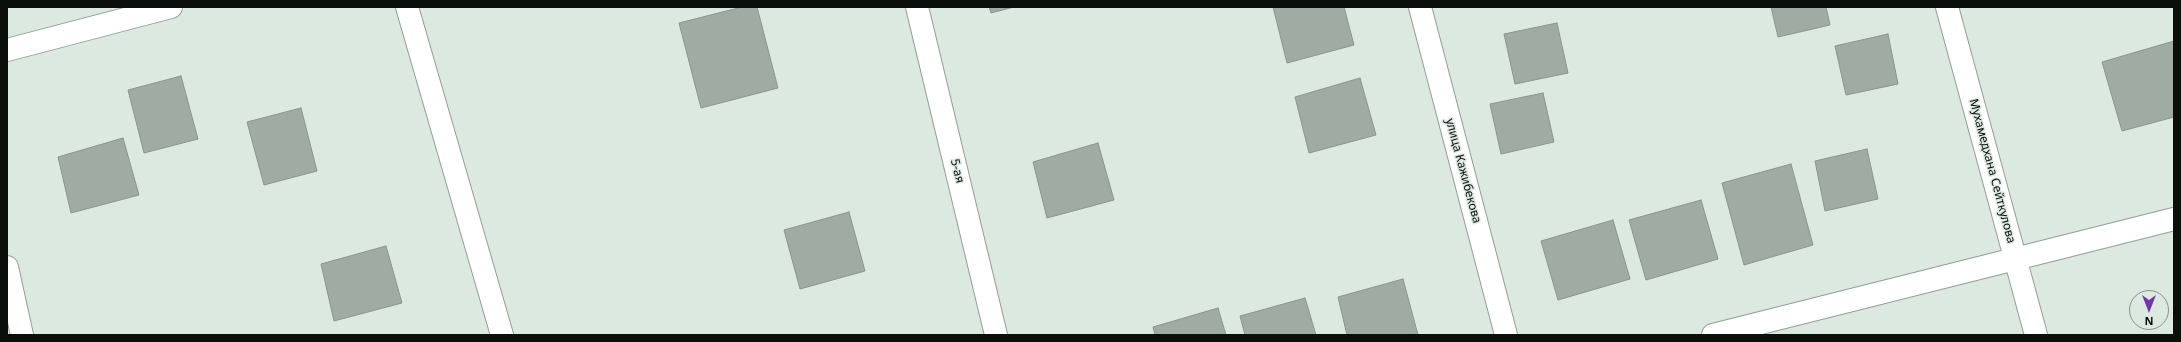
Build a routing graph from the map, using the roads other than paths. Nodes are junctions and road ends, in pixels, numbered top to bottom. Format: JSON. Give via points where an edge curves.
{"nodes":[{"id":1,"x":170,"y":7,"type":"edge"},
{"id":2,"x":406,"y":7,"type":"edge"},
{"id":3,"x":917,"y":7,"type":"edge"},
{"id":4,"x":1420,"y":7,"type":"edge"},
{"id":5,"x":1947,"y":7,"type":"edge"},
{"id":6,"x":7,"y":50,"type":"edge"},
{"id":7,"x":2174,"y":219,"type":"edge"},
{"id":8,"x":2016,"y":260,"type":"junction"},
{"id":9,"x":7,"y":267,"type":"edge"},
{"id":10,"x":22,"y":335,"type":"edge"},
{"id":11,"x":502,"y":335,"type":"edge"},
{"id":12,"x":996,"y":335,"type":"edge"},
{"id":13,"x":1506,"y":335,"type":"edge"},
{"id":14,"x":1713,"y":335,"type":"edge"},
{"id":15,"x":2036,"y":335,"type":"edge"}],
"edges":[{"from":1,"to":6,"type":"street"},
{"from":2,"to":11,"type":"street"},
{"from":3,"to":12,"type":"street","name":"5-ая"},
{"from":4,"to":13,"type":"street","name":"улица Кажибекова"},
{"from":5,"to":8,"type":"street","name":"Мухамедхана Сейткулова"},
{"from":7,"to":8,"type":"street"},
{"from":8,"to":14,"type":"street"},
{"from":8,"to":15,"type":"street","name":"Мухамедхана Сейткулова"},
{"from":9,"to":10,"type":"street"}]}
